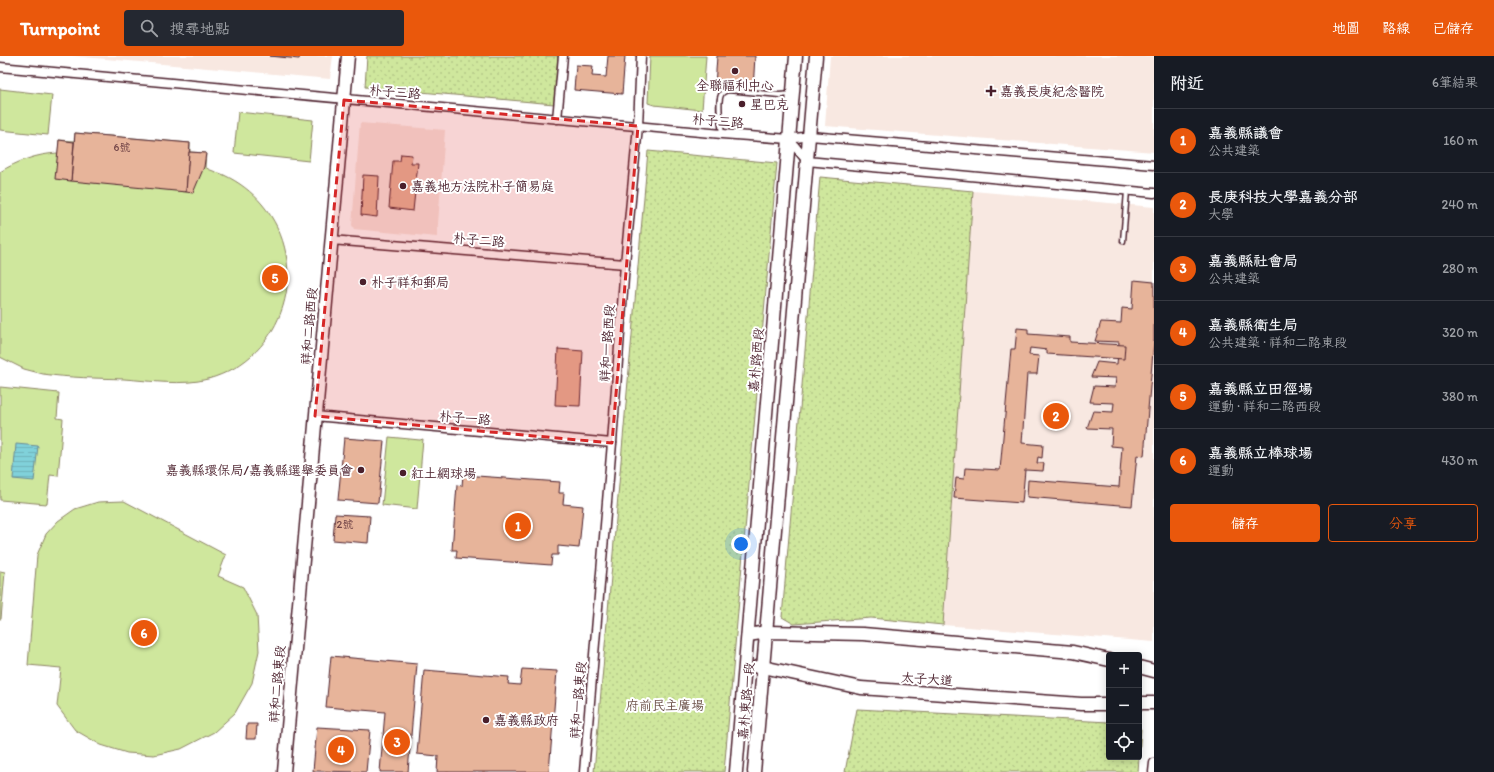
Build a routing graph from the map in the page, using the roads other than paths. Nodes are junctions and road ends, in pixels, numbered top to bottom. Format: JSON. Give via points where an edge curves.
{"nodes":[{"id":1,"x":348,"y":56,"type":"edge"},
{"id":2,"x":563,"y":56,"type":"edge"},
{"id":3,"x":641,"y":56,"type":"edge"},
{"id":4,"x":796,"y":56,"type":"edge"},
{"id":5,"x":816,"y":56,"type":"edge"},
{"id":6,"x":0,"y":67,"type":"edge"},
{"id":7,"x":793,"y":94,"type":"junction"},
{"id":8,"x":344,"y":100,"type":"junction"},
{"id":9,"x":557,"y":119,"type":"junction"},
{"id":10,"x":638,"y":126,"type":"junction"},
{"id":11,"x":722,"y":134,"type":"junction"},
{"id":12,"x":810,"y":136,"type":"junction"},
{"id":13,"x":789,"y":139,"type":"junction"},
{"id":14,"x":807,"y":161,"type":"junction"},
{"id":15,"x":1154,"y":165,"type":"edge"},
{"id":16,"x":1127,"y":190,"type":"junction"},
{"id":17,"x":1154,"y":193,"type":"edge"},
{"id":18,"x":331,"y":240,"type":"junction"},
{"id":19,"x":1123,"y":241,"type":"dead end"},
{"id":20,"x":625,"y":264,"type":"junction"},
{"id":21,"x":315,"y":416,"type":"junction"},
{"id":22,"x":612,"y":443,"type":"junction"},
{"id":23,"x":299,"y":598,"type":"joint"},
{"id":24,"x":596,"y":631,"type":"joint"},
{"id":25,"x":767,"y":632,"type":"junction"},
{"id":26,"x":748,"y":635,"type":"junction"},
{"id":27,"x":1106,"y":659,"type":"edge"},
{"id":28,"x":745,"y":667,"type":"junction"},
{"id":29,"x":763,"y":667,"type":"junction"},
{"id":30,"x":1142,"y":668,"type":"edge"},
{"id":31,"x":1154,"y":671,"type":"edge"},
{"id":32,"x":1142,"y":703,"type":"edge"},
{"id":33,"x":1154,"y":703,"type":"edge"},
{"id":34,"x":1106,"y":704,"type":"edge"},
{"id":35,"x":1154,"y":763,"type":"edge"},
{"id":36,"x":284,"y":772,"type":"edge"},
{"id":37,"x":584,"y":772,"type":"edge"},
{"id":38,"x":736,"y":772,"type":"edge"},
{"id":39,"x":754,"y":772,"type":"edge"},
{"id":40,"x":1153,"y":772,"type":"edge"}],
"edges":[{"from":1,"to":8,"type":"street","name":"祥和二路西段"},
{"from":2,"to":9,"type":"street"},
{"from":3,"to":10,"type":"street","name":"祥和一路西段"},
{"from":4,"to":7,"type":"street","name":"嘉朴路西段"},
{"from":5,"to":12,"type":"street"},
{"from":6,"to":8,"type":"street","name":"朴子三路"},
{"from":7,"to":11,"type":"lane","via":[[728,90],[723,92],[719,101]]},
{"from":7,"to":13,"type":"street","name":"嘉朴路西段"},
{"from":8,"to":9,"type":"street","name":"朴子三路"},
{"from":8,"to":18,"type":"street","name":"祥和二路西段"},
{"from":9,"to":10,"type":"street","name":"朴子三路"},
{"from":10,"to":11,"type":"street","name":"朴子三路"},
{"from":10,"to":20,"type":"street","name":"祥和一路西段"},
{"from":11,"to":13,"type":"street","name":"朴子三路"},
{"from":12,"to":13,"type":"street","name":"朴子三路"},
{"from":12,"to":14,"type":"street"},
{"from":12,"to":15,"type":"street","name":"朴子三路"},
{"from":13,"to":14,"type":"street"},
{"from":13,"to":26,"type":"street","name":"嘉朴路西段"},
{"from":14,"to":16,"type":"street"},
{"from":14,"to":25,"type":"street"},
{"from":16,"to":17,"type":"street"},
{"from":16,"to":19,"type":"lane"},
{"from":18,"to":20,"type":"street","name":"朴子二路"},
{"from":18,"to":21,"type":"street","name":"祥和二路西段"},
{"from":20,"to":22,"type":"street","name":"祥和一路西段"},
{"from":21,"to":22,"type":"street","name":"朴子一路"},
{"from":21,"to":23,"type":"street","name":"祥和二路西段"},
{"from":22,"to":24,"type":"street","name":"祥和一路西段"},
{"from":23,"to":36,"type":"street","name":"祥和二路東段"},
{"from":24,"to":37,"type":"street","name":"祥和一路東段"},
{"from":25,"to":26,"type":"street"},
{"from":25,"to":27,"type":"street","via":[[871,634],[1073,652]]},
{"from":25,"to":29,"type":"street","name":"嘉朴東路一段"},
{"from":26,"to":28,"type":"street","name":"嘉朴路西段"},
{"from":28,"to":29,"type":"street","name":"太子大道"},
{"from":28,"to":38,"type":"street","name":"嘉朴東路一段"},
{"from":29,"to":34,"type":"street","name":"太子大道","via":[[861,688]]},
{"from":29,"to":39,"type":"street","name":"嘉朴東路一段"},
{"from":30,"to":31,"type":"street"},
{"from":32,"to":33,"type":"street"},
{"from":35,"to":40,"type":"street"}]}
